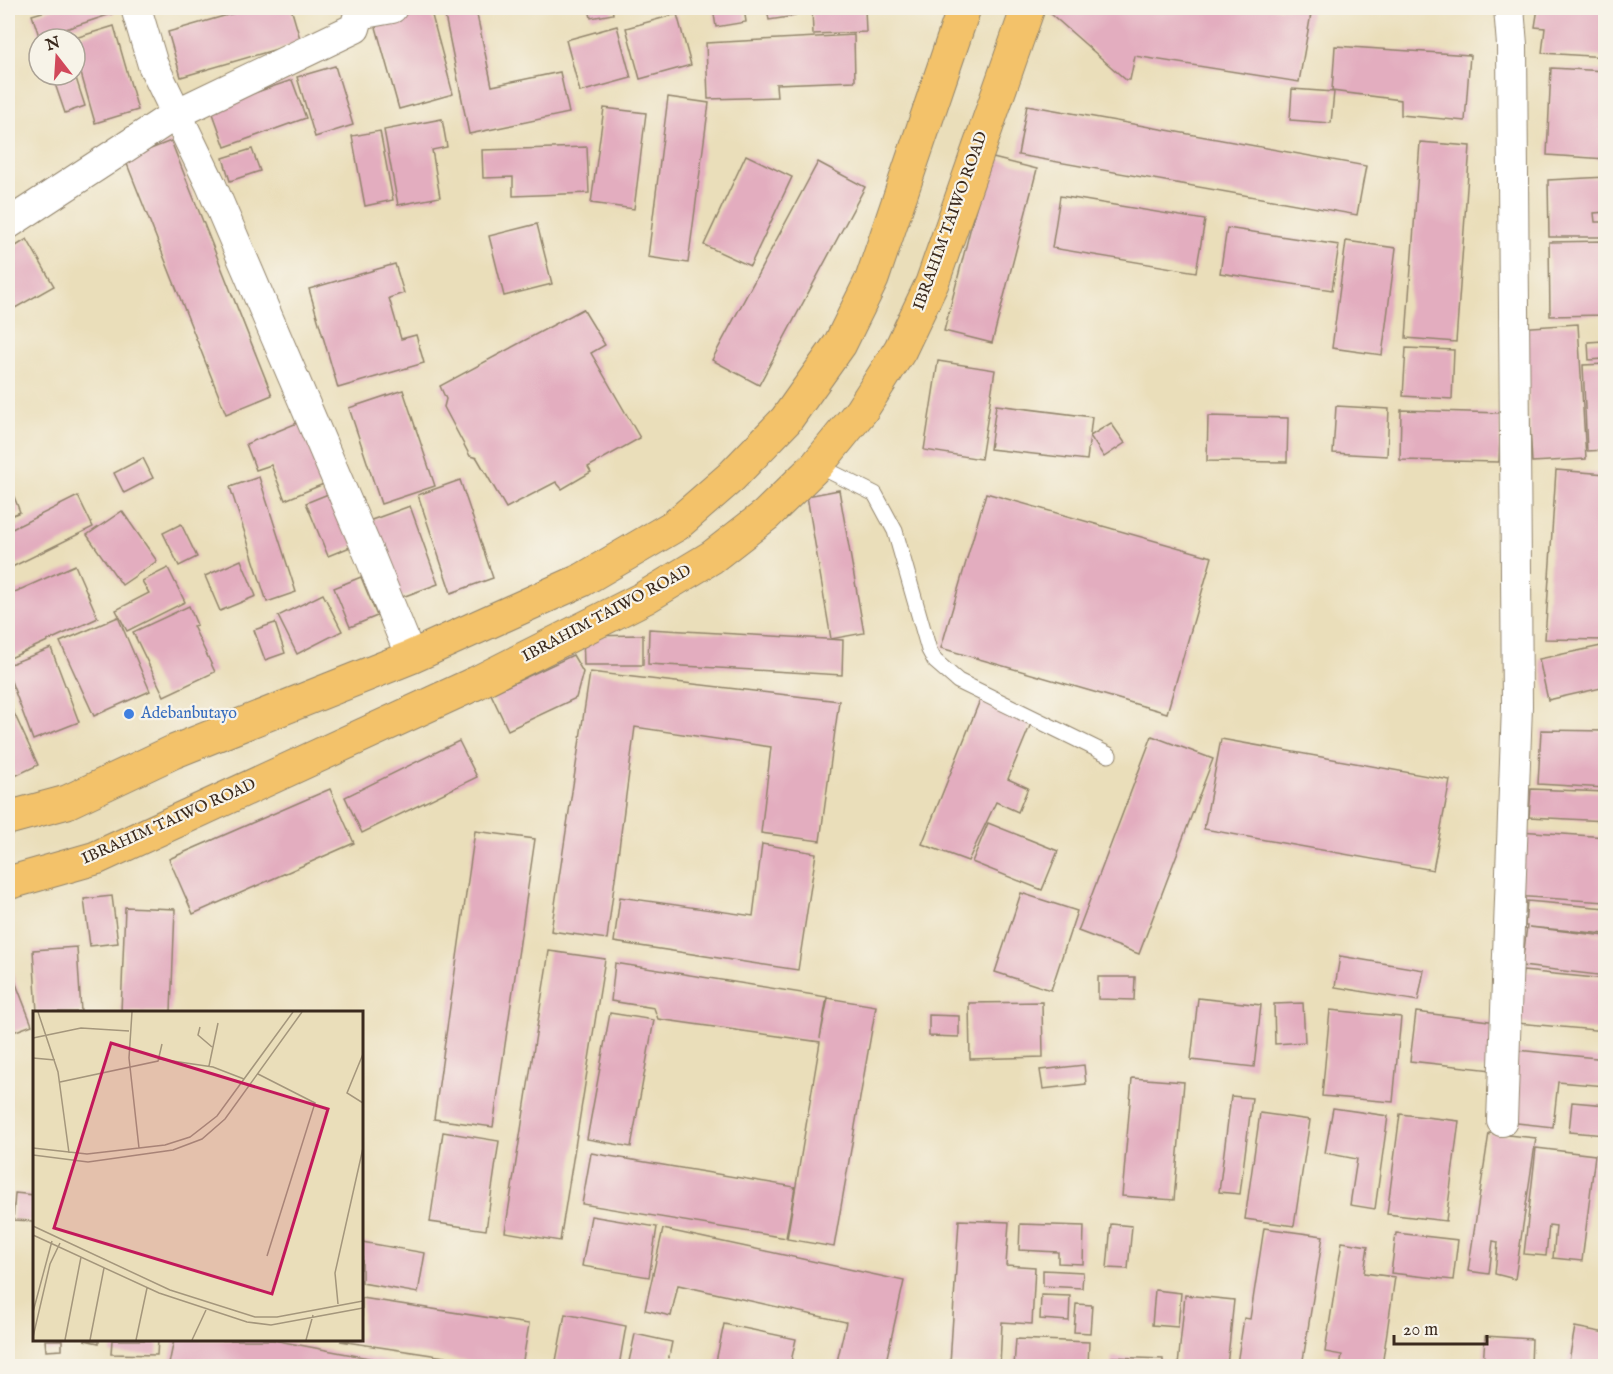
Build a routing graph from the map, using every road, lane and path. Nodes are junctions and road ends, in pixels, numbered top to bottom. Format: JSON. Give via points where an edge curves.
{"nodes":[{"id":1,"x":136,"y":8,"type":"edge"},
{"id":2,"x":392,"y":8,"type":"edge"},
{"id":3,"x":964,"y":8,"type":"edge"},
{"id":4,"x":1028,"y":8,"type":"edge"},
{"id":5,"x":1509,"y":8,"type":"edge"},
{"id":6,"x":358,"y":11,"type":"edge"},
{"id":7,"x":176,"y":114,"type":"junction"},
{"id":8,"x":8,"y":224,"type":"edge"},
{"id":9,"x":817,"y":465,"type":"junction"},
{"id":10,"x":411,"y":657,"type":"junction"},
{"id":11,"x":1109,"y":754,"type":"dead end"},
{"id":12,"x":8,"y":819,"type":"edge"},
{"id":13,"x":8,"y":883,"type":"edge"},
{"id":14,"x":1502,"y":1121,"type":"dead end"}],
"edges":[{"from":1,"to":7,"type":"street","via":[[153,66]]},
{"from":2,"to":6,"type":"street"},
{"from":3,"to":10,"type":"main road","via":[[872,279],[840,344],[786,420],[731,477],[668,530],[582,580]]},
{"from":4,"to":9,"type":"main road","name":"IBRAHIM TAIWO ROAD","via":[[932,283],[900,350],[861,411]]},
{"from":5,"to":14,"type":"street","via":[[1517,706]]},
{"from":6,"to":7,"type":"street","via":[[355,28]]},
{"from":7,"to":8,"type":"street"},
{"from":7,"to":10,"type":"street","via":[[211,185]]},
{"from":9,"to":11,"type":"lane","via":[[875,494],[895,531],[935,661],[958,681]]},
{"from":9,"to":13,"type":"main road","name":"IBRAHIM TAIWO ROAD","via":[[766,515],[712,557],[644,598],[476,683],[96,858]]},
{"from":10,"to":12,"type":"main road","via":[[173,752],[67,802]]}]}
